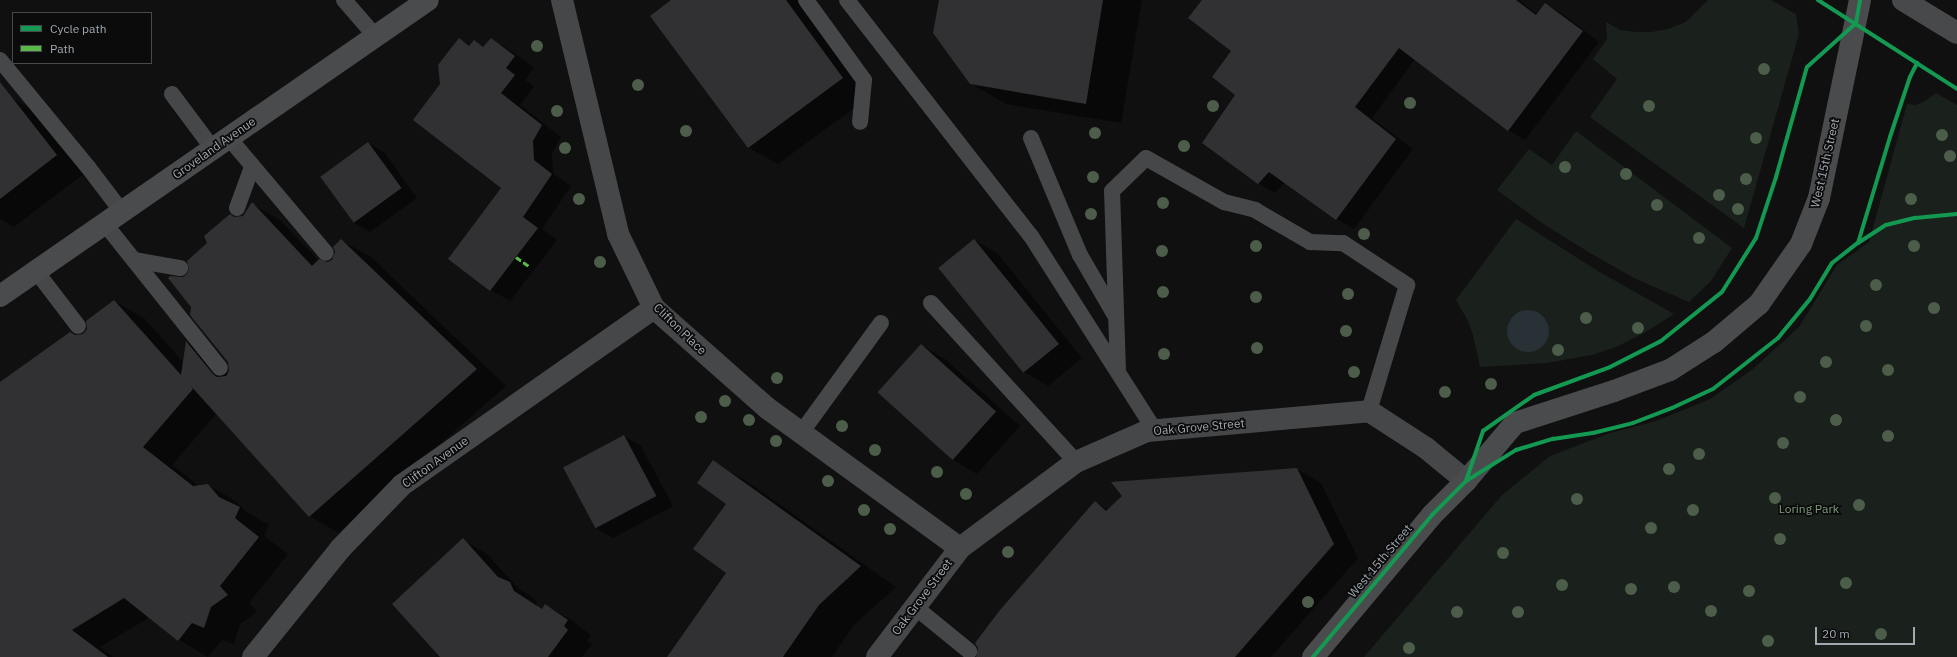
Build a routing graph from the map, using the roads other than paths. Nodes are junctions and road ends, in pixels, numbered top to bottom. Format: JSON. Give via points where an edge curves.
{"nodes":[{"id":1,"x":344,"y":0,"type":"edge"},
{"id":2,"x":428,"y":0,"type":"edge"},
{"id":3,"x":562,"y":0,"type":"edge"},
{"id":4,"x":806,"y":0,"type":"edge"},
{"id":5,"x":847,"y":0,"type":"edge"},
{"id":6,"x":1860,"y":0,"type":"edge"},
{"id":7,"x":1903,"y":0,"type":"edge"},
{"id":8,"x":1957,"y":33,"type":"edge"},
{"id":9,"x":376,"y":37,"type":"junction"},
{"id":10,"x":0,"y":60,"type":"edge"},
{"id":11,"x":172,"y":94,"type":"dead end"},
{"id":12,"x":860,"y":122,"type":"dead end"},
{"id":13,"x":1031,"y":138,"type":"dead end"},
{"id":14,"x":221,"y":144,"type":"junction"},
{"id":15,"x":252,"y":167,"type":"junction"},
{"id":16,"x":237,"y":208,"type":"dead end"},
{"id":17,"x":113,"y":218,"type":"junction"},
{"id":18,"x":326,"y":253,"type":"dead end"},
{"id":19,"x":134,"y":260,"type":"junction"},
{"id":20,"x":180,"y":268,"type":"dead end"},
{"id":21,"x":36,"y":271,"type":"junction"},
{"id":22,"x":0,"y":296,"type":"edge"},
{"id":23,"x":931,"y":303,"type":"dead end"},
{"id":24,"x":654,"y":308,"type":"junction"},
{"id":25,"x":1117,"y":318,"type":"junction"},
{"id":26,"x":881,"y":323,"type":"dead end"},
{"id":27,"x":78,"y":326,"type":"dead end"},
{"id":28,"x":220,"y":368,"type":"dead end"},
{"id":29,"x":1118,"y":371,"type":"junction"},
{"id":30,"x":1369,"y":411,"type":"junction"},
{"id":31,"x":1156,"y":431,"type":"junction"},
{"id":32,"x":801,"y":433,"type":"junction"},
{"id":33,"x":1076,"y":462,"type":"junction"},
{"id":34,"x":1466,"y":481,"type":"junction"},
{"id":35,"x":960,"y":548,"type":"junction"},
{"id":36,"x":915,"y":606,"type":"junction"},
{"id":37,"x":969,"y":651,"type":"dead end"},
{"id":38,"x":253,"y":657,"type":"edge"},
{"id":39,"x":877,"y":657,"type":"edge"},
{"id":40,"x":1313,"y":657,"type":"edge"}],
"edges":[{"from":1,"to":9,"type":"lane"},
{"from":2,"to":9,"type":"street","name":"Groveland Avenue"},
{"from":3,"to":24,"type":"street","name":"Clifton Place","via":[[618,234]]},
{"from":4,"to":12,"type":"lane","via":[[864,80]]},
{"from":5,"to":29,"type":"lane","via":[[1031,236]]},
{"from":6,"to":34,"type":"street","name":"West 15th Street","via":[[1819,198],[1802,244],[1759,304],[1714,342],[1670,370],[1614,392],[1515,423]]},
{"from":7,"to":8,"type":"main road"},
{"from":9,"to":14,"type":"street","name":"Groveland Avenue"},
{"from":10,"to":17,"type":"lane","via":[[95,175]]},
{"from":11,"to":14,"type":"lane"},
{"from":13,"to":25,"type":"lane","via":[[1080,255]]},
{"from":14,"to":15,"type":"lane"},
{"from":14,"to":17,"type":"street","name":"Groveland Avenue"},
{"from":15,"to":16,"type":"lane"},
{"from":15,"to":18,"type":"lane"},
{"from":17,"to":19,"type":"lane"},
{"from":17,"to":21,"type":"street","name":"Groveland Avenue"},
{"from":19,"to":20,"type":"lane"},
{"from":19,"to":28,"type":"lane"},
{"from":21,"to":22,"type":"street","name":"Groveland Avenue"},
{"from":21,"to":27,"type":"lane"},
{"from":23,"to":33,"type":"lane"},
{"from":24,"to":32,"type":"street","name":"Clifton Place","via":[[766,408]]},
{"from":24,"to":38,"type":"street","name":"Clifton Avenue","via":[[402,485],[340,549]]},
{"from":25,"to":29,"type":"lane"},
{"from":25,"to":30,"type":"lane","via":[[1112,192],[1146,158],[1224,202],[1255,210],[1310,242],[1343,243],[1407,286]]},
{"from":26,"to":32,"type":"lane"},
{"from":29,"to":31,"type":"lane"},
{"from":30,"to":31,"type":"street","name":"Oak Grove Street"},
{"from":30,"to":34,"type":"street","via":[[1426,448]]},
{"from":31,"to":33,"type":"street","name":"Oak Grove Street","via":[[1147,431]]},
{"from":32,"to":35,"type":"street","name":"Clifton Place"},
{"from":33,"to":35,"type":"street","name":"Oak Grove Street"},
{"from":34,"to":40,"type":"street","name":"West 15th Street","via":[[1432,515]]},
{"from":35,"to":36,"type":"street","name":"Oak Grove Street"},
{"from":36,"to":37,"type":"lane"},
{"from":36,"to":39,"type":"street","name":"Oak Grove Street"}]}
